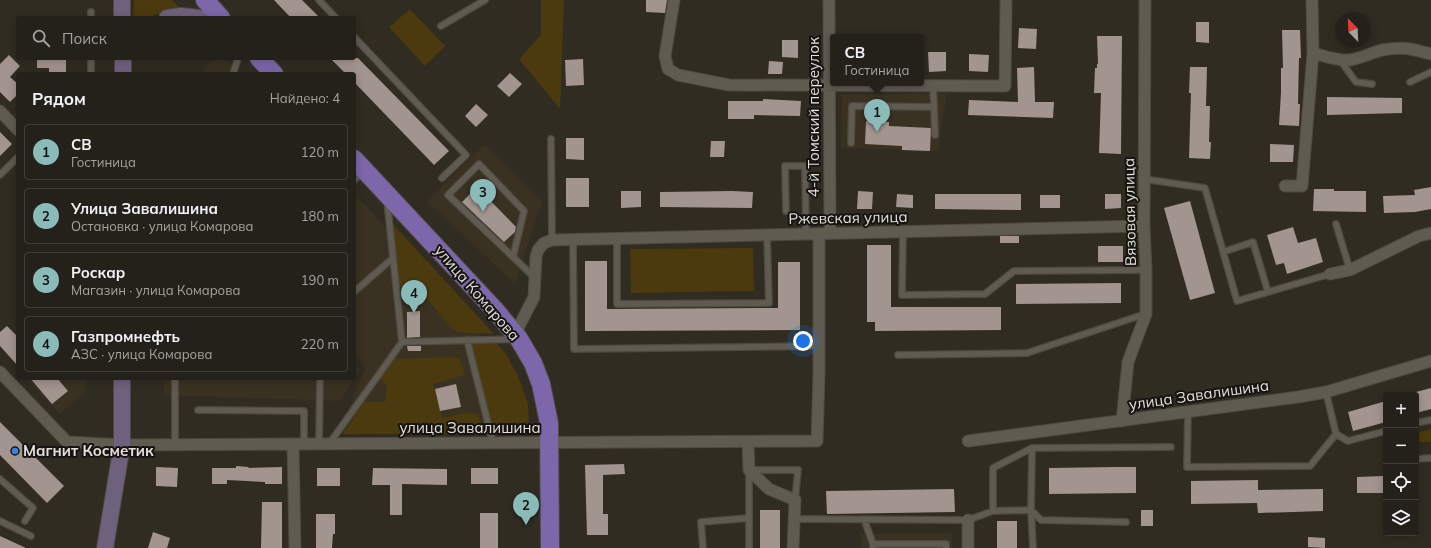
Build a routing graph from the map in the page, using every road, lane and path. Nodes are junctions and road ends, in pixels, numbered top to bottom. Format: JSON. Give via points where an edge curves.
{"nodes":[{"id":1,"x":122,"y":0,"type":"edge"},
{"id":2,"x":319,"y":0,"type":"edge"},
{"id":3,"x":485,"y":0,"type":"edge"},
{"id":4,"x":674,"y":0,"type":"edge"},
{"id":5,"x":829,"y":0,"type":"edge"},
{"id":6,"x":1006,"y":0,"type":"edge"},
{"id":7,"x":1145,"y":0,"type":"edge"},
{"id":8,"x":1312,"y":0,"type":"edge"},
{"id":9,"x":205,"y":5,"type":"edge"},
{"id":10,"x":122,"y":16,"type":"edge"},
{"id":11,"x":181,"y":16,"type":"edge"},
{"id":12,"x":219,"y":16,"type":"edge"},
{"id":13,"x":334,"y":16,"type":"edge"},
{"id":14,"x":441,"y":26,"type":"dead end"},
{"id":15,"x":356,"y":39,"type":"edge"},
{"id":16,"x":1313,"y":53,"type":"junction"},
{"id":17,"x":1431,"y":54,"type":"edge"},
{"id":18,"x":91,"y":60,"type":"edge"},
{"id":19,"x":237,"y":60,"type":"edge"},
{"id":20,"x":261,"y":60,"type":"edge"},
{"id":21,"x":1340,"y":60,"type":"junction"},
{"id":22,"x":91,"y":72,"type":"edge"},
{"id":23,"x":234,"y":72,"type":"edge"},
{"id":24,"x":272,"y":72,"type":"edge"},
{"id":25,"x":1431,"y":72,"type":"edge"},
{"id":26,"x":1410,"y":82,"type":"dead end"},
{"id":27,"x":1372,"y":84,"type":"dead end"},
{"id":28,"x":829,"y":85,"type":"junction"},
{"id":29,"x":924,"y":86,"type":"edge"},
{"id":30,"x":934,"y":86,"type":"junction"},
{"id":31,"x":934,"y":107,"type":"junction"},
{"id":32,"x":0,"y":111,"type":"edge"},
{"id":33,"x":16,"y":128,"type":"edge"},
{"id":34,"x":935,"y":135,"type":"dead end"},
{"id":35,"x":551,"y":139,"type":"dead end"},
{"id":36,"x":851,"y":143,"type":"dead end"},
{"id":37,"x":16,"y":159,"type":"edge"},
{"id":38,"x":358,"y":170,"type":"edge"},
{"id":39,"x":0,"y":175,"type":"edge"},
{"id":40,"x":442,"y":178,"type":"dead end"},
{"id":41,"x":1144,"y":179,"type":"junction"},
{"id":42,"x":1285,"y":186,"type":"dead end"},
{"id":43,"x":386,"y":192,"type":"junction"},
{"id":44,"x":786,"y":211,"type":"dead end"},
{"id":45,"x":1336,"y":224,"type":"dead end"},
{"id":46,"x":1144,"y":226,"type":"junction"},
{"id":47,"x":903,"y":232,"type":"junction"},
{"id":48,"x":1431,"y":233,"type":"edge"},
{"id":49,"x":806,"y":234,"type":"junction"},
{"id":50,"x":824,"y":234,"type":"junction"},
{"id":51,"x":768,"y":235,"type":"junction"},
{"id":52,"x":617,"y":239,"type":"junction"},
{"id":53,"x":552,"y":240,"type":"junction"},
{"id":54,"x":573,"y":240,"type":"junction"},
{"id":55,"x":1223,"y":252,"type":"junction"},
{"id":56,"x":513,"y":257,"type":"junction"},
{"id":57,"x":393,"y":258,"type":"junction"},
{"id":58,"x":1146,"y":270,"type":"junction"},
{"id":59,"x":1350,"y":270,"type":"junction"},
{"id":60,"x":1330,"y":274,"type":"joint"},
{"id":61,"x":534,"y":278,"type":"junction"},
{"id":62,"x":356,"y":290,"type":"edge"},
{"id":63,"x":1268,"y":292,"type":"junction"},
{"id":64,"x":1146,"y":314,"type":"junction"},
{"id":65,"x":517,"y":336,"type":"junction"},
{"id":66,"x":467,"y":340,"type":"junction"},
{"id":67,"x":402,"y":342,"type":"junction"},
{"id":68,"x":819,"y":346,"type":"junction"},
{"id":69,"x":898,"y":355,"type":"dead end"},
{"id":70,"x":1431,"y":362,"type":"edge"},
{"id":71,"x":0,"y":372,"type":"edge"},
{"id":72,"x":122,"y":380,"type":"edge"},
{"id":73,"x":175,"y":380,"type":"edge"},
{"id":74,"x":320,"y":380,"type":"edge"},
{"id":75,"x":1326,"y":392,"type":"junction"},
{"id":76,"x":198,"y":410,"type":"dead end"},
{"id":77,"x":1188,"y":412,"type":"junction"},
{"id":78,"x":1431,"y":420,"type":"edge"},
{"id":79,"x":1122,"y":421,"type":"junction"},
{"id":80,"x":1419,"y":423,"type":"edge"},
{"id":81,"x":1383,"y":432,"type":"edge"},
{"id":82,"x":1336,"y":434,"type":"junction"},
{"id":83,"x":817,"y":441,"type":"joint"},
{"id":84,"x":968,"y":441,"type":"dead end"},
{"id":85,"x":748,"y":442,"type":"junction"},
{"id":86,"x":493,"y":443,"type":"junction"},
{"id":87,"x":549,"y":443,"type":"junction"},
{"id":88,"x":293,"y":444,"type":"junction"},
{"id":89,"x":304,"y":444,"type":"junction"},
{"id":90,"x":324,"y":444,"type":"junction"},
{"id":91,"x":122,"y":445,"type":"junction"},
{"id":92,"x":175,"y":445,"type":"junction"},
{"id":93,"x":1171,"y":447,"type":"dead end"},
{"id":94,"x":1032,"y":448,"type":"junction"},
{"id":95,"x":1431,"y":458,"type":"edge"},
{"id":96,"x":1419,"y":459,"type":"edge"},
{"id":97,"x":749,"y":470,"type":"junction"},
{"id":98,"x":0,"y":479,"type":"edge"},
{"id":99,"x":795,"y":500,"type":"junction"},
{"id":100,"x":993,"y":510,"type":"junction"},
{"id":101,"x":1031,"y":510,"type":"junction"},
{"id":102,"x":749,"y":518,"type":"junction"},
{"id":103,"x":795,"y":519,"type":"junction"},
{"id":104,"x":864,"y":519,"type":"junction"},
{"id":105,"x":968,"y":520,"type":"junction"},
{"id":106,"x":0,"y":521,"type":"edge"},
{"id":107,"x":25,"y":521,"type":"dead end"},
{"id":108,"x":1126,"y":522,"type":"dead end"},
{"id":109,"x":31,"y":536,"type":"dead end"},
{"id":110,"x":873,"y":546,"type":"edge"},
{"id":111,"x":105,"y":548,"type":"edge"},
{"id":112,"x":295,"y":548,"type":"edge"},
{"id":113,"x":550,"y":548,"type":"edge"},
{"id":114,"x":703,"y":548,"type":"edge"},
{"id":115,"x":749,"y":548,"type":"edge"},
{"id":116,"x":793,"y":548,"type":"edge"},
{"id":117,"x":946,"y":548,"type":"edge"},
{"id":118,"x":968,"y":548,"type":"edge"},
{"id":119,"x":1033,"y":548,"type":"edge"}],
"edges":[{"from":1,"to":10,"type":"main road"},
{"from":2,"to":13,"type":"lane"},
{"from":3,"to":14,"type":"lane"},
{"from":4,"to":28,"type":"street","via":[[665,56],[668,69],[678,75],[729,85]]},
{"from":5,"to":28,"type":"street","name":"4-й Томский переулок"},
{"from":6,"to":30,"type":"street","via":[[1005,86]]},
{"from":7,"to":41,"type":"street","name":"Вязовая улица"},
{"from":8,"to":16,"type":"street"},
{"from":9,"to":11,"type":"main road"},
{"from":9,"to":12,"type":"main road"},
{"from":15,"to":40,"type":"lane","via":[[466,155]]},
{"from":16,"to":21,"type":"street"},
{"from":16,"to":42,"type":"street","via":[[1302,186]]},
{"from":17,"to":21,"type":"street","via":[[1410,48],[1396,48],[1350,60]]},
{"from":18,"to":22,"type":"lane"},
{"from":19,"to":23,"type":"lane"},
{"from":20,"to":24,"type":"main road"},
{"from":21,"to":27,"type":"lane","via":[[1356,82]]},
{"from":25,"to":26,"type":"lane"},
{"from":28,"to":50,"type":"street","name":"4-й Томский переулок"},
{"from":29,"to":30,"type":"street"},
{"from":30,"to":31,"type":"lane"},
{"from":31,"to":34,"type":"lane"},
{"from":31,"to":36,"type":"lane","via":[[852,106]]},
{"from":32,"to":33,"type":"street"},
{"from":35,"to":53,"type":"lane"},
{"from":37,"to":39,"type":"lane"},
{"from":38,"to":43,"type":"main road","name":"улица Комарова"},
{"from":41,"to":46,"type":"street","name":"Вязовая улица"},
{"from":41,"to":55,"type":"lane","via":[[1205,188]]},
{"from":43,"to":57,"type":"lane"},
{"from":43,"to":65,"type":"main road","name":"улица Комарова","via":[[480,292]]},
{"from":44,"to":49,"type":"lane","via":[[785,166],[805,166]]},
{"from":45,"to":59,"type":"lane"},
{"from":46,"to":47,"type":"street","name":"Ржевская улица"},
{"from":46,"to":58,"type":"street","name":"Вязовая улица"},
{"from":47,"to":50,"type":"street","name":"Ржевская улица"},
{"from":47,"to":58,"type":"lane","via":[[902,295],[985,294],[1014,271]]},
{"from":48,"to":59,"type":"street","via":[[1419,236]]},
{"from":49,"to":50,"type":"street","name":"Ржевская улица"},
{"from":49,"to":51,"type":"street","name":"Ржевская улица"},
{"from":50,"to":68,"type":"street","name":"4-й Томский переулок"},
{"from":51,"to":52,"type":"street","name":"Ржевская улица"},
{"from":51,"to":52,"type":"lane","via":[[769,303],[617,304]]},
{"from":52,"to":54,"type":"street","name":"Ржевская улица"},
{"from":53,"to":54,"type":"street","name":"Ржевская улица"},
{"from":53,"to":61,"type":"street","via":[[544,242],[538,250]]},
{"from":54,"to":68,"type":"lane","via":[[574,349]]},
{"from":55,"to":63,"type":"lane","via":[[1237,301]]},
{"from":55,"to":63,"type":"lane","via":[[1253,242]]},
{"from":56,"to":56,"type":"lane","via":[[524,211],[479,164],[448,195]]},
{"from":56,"to":61,"type":"lane"},
{"from":57,"to":62,"type":"lane"},
{"from":57,"to":67,"type":"lane"},
{"from":58,"to":64,"type":"street","name":"Вязовая улица"},
{"from":59,"to":60,"type":"street"},
{"from":60,"to":63,"type":"lane"},
{"from":61,"to":65,"type":"street","via":[[534,298]]},
{"from":64,"to":69,"type":"lane","via":[[1027,353]]},
{"from":64,"to":79,"type":"street","name":"Вязовая улица","via":[[1128,362]]},
{"from":65,"to":66,"type":"lane"},
{"from":65,"to":87,"type":"main road","name":"улица Комарова","via":[[533,363],[541,384],[547,411]]},
{"from":66,"to":67,"type":"lane"},
{"from":66,"to":86,"type":"lane"},
{"from":67,"to":90,"type":"lane"},
{"from":68,"to":83,"type":"street","name":"4-й Томский переулок"},
{"from":70,"to":75,"type":"street","name":"улица Завалишина"},
{"from":71,"to":91,"type":"street","name":"улица Завалишина","via":[[68,442]]},
{"from":72,"to":91,"type":"main road"},
{"from":73,"to":92,"type":"lane"},
{"from":74,"to":90,"type":"lane"},
{"from":75,"to":77,"type":"street","name":"улица Завалишина"},
{"from":75,"to":82,"type":"lane"},
{"from":76,"to":89,"type":"lane","via":[[304,411]]},
{"from":77,"to":79,"type":"street","name":"улица Завалишина"},
{"from":77,"to":82,"type":"lane","via":[[1187,467],[1310,466]]},
{"from":78,"to":80,"type":"lane"},
{"from":79,"to":84,"type":"street","name":"улица Завалишина"},
{"from":81,"to":82,"type":"lane","via":[[1348,441]]},
{"from":83,"to":85,"type":"street","name":"улица Завалишина"},
{"from":85,"to":87,"type":"street","name":"улица Завалишина"},
{"from":85,"to":97,"type":"street"},
{"from":86,"to":87,"type":"street","name":"улица Завалишина"},
{"from":86,"to":90,"type":"street","name":"улица Завалишина"},
{"from":87,"to":113,"type":"main road","name":"улица Комарова"},
{"from":88,"to":89,"type":"street","name":"улица Завалишина"},
{"from":88,"to":92,"type":"street","name":"улица Завалишина"},
{"from":88,"to":112,"type":"street"},
{"from":89,"to":90,"type":"street","name":"улица Завалишина"},
{"from":91,"to":92,"type":"street","name":"улица Завалишина"},
{"from":91,"to":111,"type":"main road"},
{"from":93,"to":94,"type":"lane"},
{"from":94,"to":100,"type":"lane","via":[[993,468]]},
{"from":94,"to":101,"type":"lane"},
{"from":95,"to":96,"type":"lane"},
{"from":97,"to":99,"type":"street","via":[[769,489]]},
{"from":97,"to":99,"type":"lane","via":[[798,470]]},
{"from":97,"to":102,"type":"lane"},
{"from":98,"to":107,"type":"lane","via":[[33,508]]},
{"from":99,"to":103,"type":"street"},
{"from":100,"to":101,"type":"lane"},
{"from":100,"to":105,"type":"lane"},
{"from":101,"to":108,"type":"lane","via":[[1041,520]]},
{"from":101,"to":119,"type":"lane"},
{"from":102,"to":114,"type":"lane","via":[[701,522]]},
{"from":102,"to":115,"type":"lane"},
{"from":103,"to":104,"type":"lane"},
{"from":103,"to":116,"type":"street"},
{"from":104,"to":105,"type":"lane"},
{"from":104,"to":110,"type":"lane"},
{"from":105,"to":118,"type":"street"},
{"from":106,"to":109,"type":"lane"},
{"from":110,"to":117,"type":"lane","via":[[946,544]]}]}
